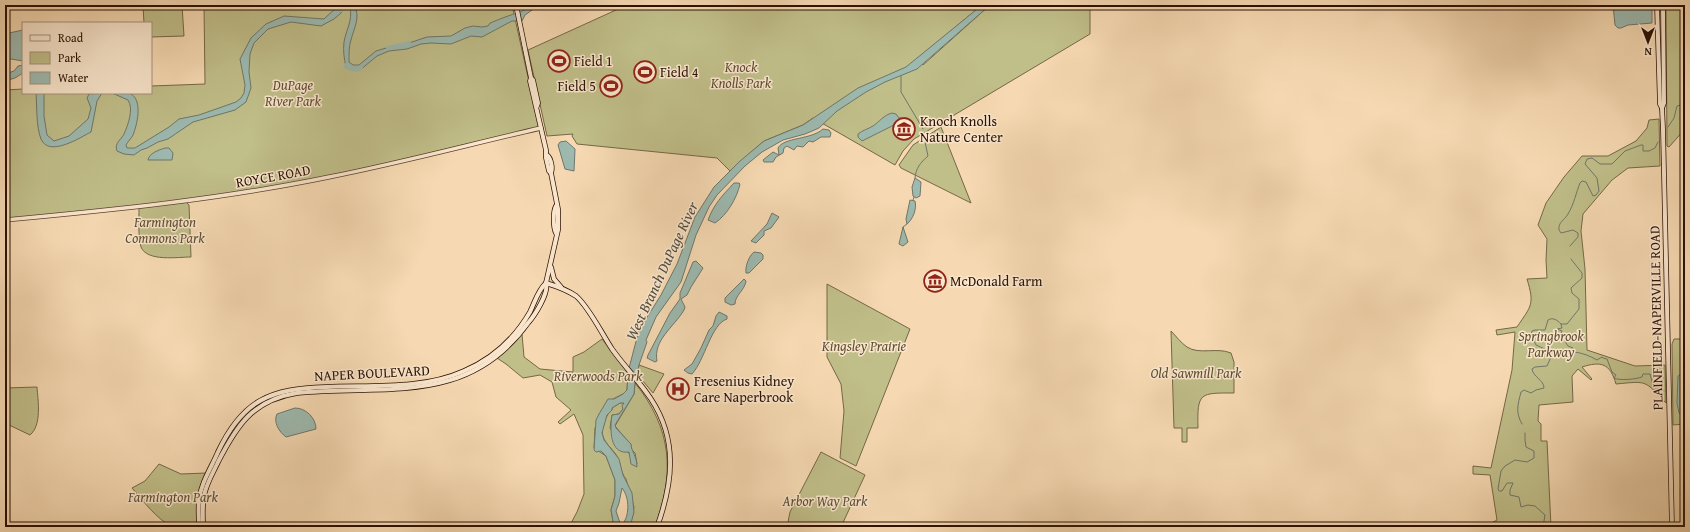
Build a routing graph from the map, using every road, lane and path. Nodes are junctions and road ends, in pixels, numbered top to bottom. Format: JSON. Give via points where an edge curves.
{"nodes":[{"id":1,"x":1657,"y":5,"type":"edge"},
{"id":2,"x":1663,"y":5,"type":"edge"},
{"id":3,"x":516,"y":6,"type":"edge"},
{"id":4,"x":1662,"y":108,"type":"junction"},
{"id":5,"x":541,"y":128,"type":"junction"},
{"id":6,"x":5,"y":220,"type":"edge"},
{"id":7,"x":551,"y":266,"type":"junction"},
{"id":8,"x":546,"y":282,"type":"junction"},
{"id":9,"x":563,"y":289,"type":"junction"},
{"id":10,"x":199,"y":527,"type":"edge"},
{"id":11,"x":203,"y":527,"type":"edge"},
{"id":12,"x":657,"y":527,"type":"edge"},
{"id":13,"x":1672,"y":527,"type":"edge"}],
"edges":[{"from":1,"to":4,"type":"main road","name":"PLAINFIELD-NAPERVILLE ROAD"},
{"from":2,"to":4,"type":"main road","name":"PLAINFIELD-NAPERVILLE ROAD"},
{"from":3,"to":5,"type":"main road","via":[[538,103]]},
{"from":4,"to":13,"type":"main road","name":"PLAINFIELD-NAPERVILLE ROAD"},
{"from":5,"to":6,"type":"street","name":"ROYCE ROAD","via":[[293,184],[124,209]]},
{"from":5,"to":7,"type":"main road","via":[[558,209]]},
{"from":7,"to":8,"type":"main road"},
{"from":7,"to":9,"type":"main road","via":[[554,279]]},
{"from":8,"to":9,"type":"main road"},
{"from":8,"to":10,"type":"main road","name":"NAPER BOULEVARD","via":[[528,316],[510,339],[484,360],[461,373],[411,384],[295,388],[271,395],[256,404],[230,430],[204,483],[199,501]]},
{"from":8,"to":11,"type":"main road","name":"NAPER BOULEVARD","via":[[543,297],[523,331],[497,357],[466,375],[442,384],[416,388],[287,394],[259,407],[246,417],[234,432],[208,485],[203,501]]},
{"from":9,"to":12,"type":"main road","via":[[583,303],[607,342],[652,400],[661,419],[670,455],[670,474],[668,494]]}]}
